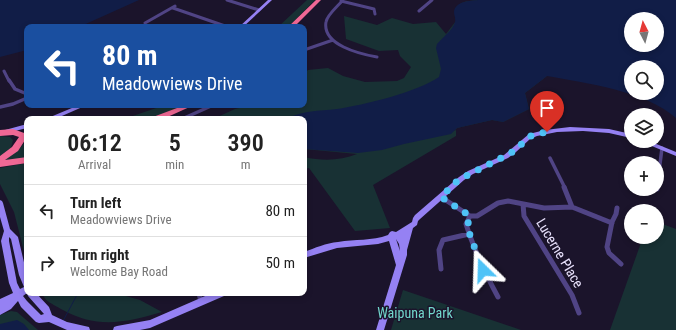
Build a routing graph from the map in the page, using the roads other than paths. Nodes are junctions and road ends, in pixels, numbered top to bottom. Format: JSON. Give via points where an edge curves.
{"nodes":[{"id":1,"x":227,"y":0,"type":"edge"},
{"id":2,"x":270,"y":0,"type":"edge"},
{"id":3,"x":319,"y":0,"type":"edge"},
{"id":4,"x":432,"y":0,"type":"edge"},
{"id":5,"x":342,"y":1,"type":"edge"},
{"id":6,"x":259,"y":10,"type":"junction"},
{"id":7,"x":419,"y":11,"type":"dead end"},
{"id":8,"x":375,"y":14,"type":"dead end"},
{"id":9,"x":145,"y":23,"type":"dead end"},
{"id":10,"x":220,"y":24,"type":"edge"},
{"id":11,"x":244,"y":24,"type":"edge"},
{"id":12,"x":295,"y":24,"type":"edge"},
{"id":13,"x":333,"y":40,"type":"junction"},
{"id":14,"x":307,"y":49,"type":"edge"},
{"id":15,"x":377,"y":57,"type":"dead end"},
{"id":16,"x":4,"y":71,"type":"dead end"},
{"id":17,"x":24,"y":94,"type":"edge"},
{"id":18,"x":24,"y":99,"type":"edge"},
{"id":19,"x":0,"y":107,"type":"edge"},
{"id":20,"x":77,"y":108,"type":"edge"},
{"id":21,"x":184,"y":108,"type":"edge"},
{"id":22,"x":186,"y":108,"type":"edge"},
{"id":23,"x":207,"y":108,"type":"edge"},
{"id":24,"x":57,"y":116,"type":"edge"},
{"id":25,"x":164,"y":116,"type":"edge"},
{"id":26,"x":171,"y":116,"type":"edge"},
{"id":27,"x":189,"y":116,"type":"edge"},
{"id":28,"x":24,"y":127,"type":"edge"},
{"id":29,"x":2,"y":132,"type":"edge"},
{"id":30,"x":624,"y":134,"type":"edge"},
{"id":31,"x":24,"y":135,"type":"edge"},
{"id":32,"x":24,"y":138,"type":"edge"},
{"id":33,"x":662,"y":148,"type":"joint"},
{"id":34,"x":676,"y":154,"type":"edge"},
{"id":35,"x":661,"y":156,"type":"edge"},
{"id":36,"x":550,"y":158,"type":"dead end"},
{"id":37,"x":0,"y":160,"type":"edge"},
{"id":38,"x":24,"y":160,"type":"edge"},
{"id":39,"x":0,"y":164,"type":"edge"},
{"id":40,"x":441,"y":197,"type":"junction"},
{"id":41,"x":0,"y":203,"type":"edge"},
{"id":42,"x":523,"y":204,"type":"junction"},
{"id":43,"x":572,"y":208,"type":"junction"},
{"id":44,"x":617,"y":208,"type":"dead end"},
{"id":45,"x":470,"y":216,"type":"junction"},
{"id":46,"x":412,"y":223,"type":"junction"},
{"id":47,"x":612,"y":223,"type":"junction"},
{"id":48,"x":7,"y":231,"type":"junction"},
{"id":49,"x":469,"y":234,"type":"junction"},
{"id":50,"x":394,"y":236,"type":"junction"},
{"id":51,"x":403,"y":248,"type":"junction"},
{"id":52,"x":307,"y":254,"type":"edge"},
{"id":53,"x":400,"y":263,"type":"junction"},
{"id":54,"x":621,"y":264,"type":"dead end"},
{"id":55,"x":441,"y":269,"type":"dead end"},
{"id":56,"x":24,"y":278,"type":"edge"},
{"id":57,"x":24,"y":291,"type":"edge"},
{"id":58,"x":18,"y":295,"type":"junction"},
{"id":59,"x":34,"y":296,"type":"edge"},
{"id":60,"x":200,"y":296,"type":"edge"},
{"id":61,"x":214,"y":296,"type":"edge"},
{"id":62,"x":498,"y":297,"type":"dead end"},
{"id":63,"x":201,"y":302,"type":"junction"},
{"id":64,"x":0,"y":303,"type":"edge"},
{"id":65,"x":0,"y":311,"type":"edge"},
{"id":66,"x":579,"y":314,"type":"dead end"},
{"id":67,"x":51,"y":320,"type":"junction"},
{"id":68,"x":133,"y":329,"type":"edge"},
{"id":69,"x":86,"y":330,"type":"edge"},
{"id":70,"x":117,"y":330,"type":"edge"},
{"id":71,"x":380,"y":330,"type":"edge"}],
"edges":[{"from":1,"to":6,"type":"street"},
{"from":2,"to":6,"type":"main road"},
{"from":3,"to":12,"type":"highway"},
{"from":4,"to":7,"type":"street"},
{"from":5,"to":8,"type":"street","via":[[374,9]]},
{"from":5,"to":13,"type":"street","via":[[325,22],[327,32]]},
{"from":6,"to":11,"type":"main road"},
{"from":9,"to":10,"type":"street","via":[[174,7]]},
{"from":13,"to":14,"type":"street"},
{"from":13,"to":15,"type":"street","via":[[345,48]]},
{"from":16,"to":17,"type":"street","via":[[15,90]]},
{"from":18,"to":19,"type":"street"},
{"from":20,"to":24,"type":"main road"},
{"from":21,"to":25,"type":"highway"},
{"from":22,"to":26,"type":"highway"},
{"from":23,"to":27,"type":"street"},
{"from":28,"to":29,"type":"main road"},
{"from":29,"to":31,"type":"highway","via":[[16,132]]},
{"from":30,"to":40,"type":"main road","via":[[597,129],[535,134],[511,153],[456,182]]},
{"from":32,"to":37,"type":"highway"},
{"from":33,"to":34,"type":"main road"},
{"from":33,"to":35,"type":"street"},
{"from":36,"to":43,"type":"street"},
{"from":38,"to":39,"type":"highway"},
{"from":40,"to":45,"type":"street"},
{"from":40,"to":46,"type":"main road"},
{"from":41,"to":48,"type":"main road"},
{"from":42,"to":43,"type":"street","via":[[544,208]]},
{"from":42,"to":45,"type":"street","via":[[503,201],[477,216]]},
{"from":42,"to":66,"type":"street","name":"Lucerne Place","via":[[524,216],[572,295]]},
{"from":43,"to":47,"type":"street"},
{"from":44,"to":47,"type":"street","via":[[617,216]]},
{"from":45,"to":49,"type":"street","via":[[466,224]]},
{"from":46,"to":50,"type":"main road"},
{"from":46,"to":51,"type":"main road"},
{"from":47,"to":54,"type":"street","via":[[606,244],[607,250]]},
{"from":48,"to":56,"type":"main road","via":[[14,237]]},
{"from":48,"to":58,"type":"main road","via":[[6,251]]},
{"from":49,"to":55,"type":"street","via":[[441,242]]},
{"from":49,"to":62,"type":"street","via":[[483,270]]},
{"from":50,"to":51,"type":"main road"},
{"from":50,"to":52,"type":"main road","via":[[378,242],[334,245]]},
{"from":50,"to":53,"type":"main road"},
{"from":51,"to":53,"type":"main road"},
{"from":53,"to":71,"type":"main road"},
{"from":57,"to":58,"type":"main road"},
{"from":58,"to":64,"type":"main road"},
{"from":58,"to":65,"type":"main road"},
{"from":58,"to":67,"type":"main road","via":[[39,319]]},
{"from":59,"to":67,"type":"main road"},
{"from":60,"to":63,"type":"street"},
{"from":61,"to":63,"type":"main road"},
{"from":63,"to":68,"type":"main road"},
{"from":67,"to":69,"type":"main road"},
{"from":68,"to":70,"type":"main road"}]}
